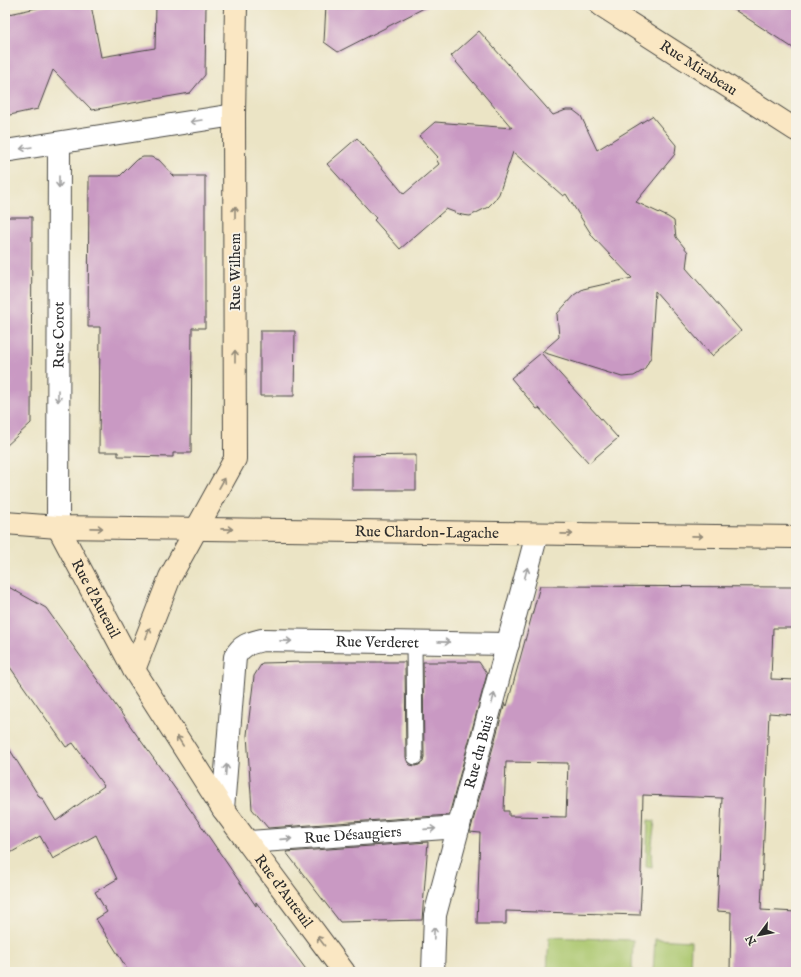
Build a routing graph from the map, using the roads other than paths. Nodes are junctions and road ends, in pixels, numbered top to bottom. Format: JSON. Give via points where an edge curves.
{"nodes":[{"id":1,"x":236,"y":5,"type":"edge"},
{"id":2,"x":601,"y":5,"type":"edge"},
{"id":3,"x":234,"y":115,"type":"junction"},
{"id":4,"x":796,"y":130,"type":"edge"},
{"id":5,"x":59,"y":143,"type":"junction"},
{"id":6,"x":5,"y":151,"type":"edge"},
{"id":7,"x":5,"y":523,"type":"edge"},
{"id":8,"x":58,"y":527,"type":"junction"},
{"id":9,"x":196,"y":529,"type":"junction"},
{"id":10,"x":537,"y":534,"type":"junction"},
{"id":11,"x":796,"y":537,"type":"edge"},
{"id":12,"x":414,"y":642,"type":"junction"},
{"id":13,"x":508,"y":644,"type":"junction"},
{"id":14,"x":134,"y":670,"type":"junction"},
{"id":15,"x":415,"y":757,"type":"dead end"},
{"id":16,"x":223,"y":809,"type":"junction"},
{"id":17,"x":458,"y":827,"type":"junction"},
{"id":18,"x":248,"y":842,"type":"junction"},
{"id":19,"x":344,"y":972,"type":"edge"},
{"id":20,"x":433,"y":972,"type":"edge"}],
"edges":[{"from":1,"to":3,"type":"street","name":"Rue Wilhem"},
{"from":2,"to":4,"type":"street","name":"Rue Mirabeau"},
{"from":3,"to":5,"type":"street","one_way":true},
{"from":9,"to":3,"type":"street","name":"Rue Wilhem","one_way":true,"via":[[235,459]]},
{"from":5,"to":6,"type":"street","one_way":true},
{"from":5,"to":8,"type":"street","name":"Rue Corot","one_way":true},
{"from":7,"to":8,"type":"street","name":"Rue Chardon-Lagache"},
{"from":8,"to":9,"type":"street","name":"Rue Chardon-Lagache","one_way":true},
{"from":8,"to":14,"type":"street","name":"Rue d'Auteuil"},
{"from":9,"to":10,"type":"street","name":"Rue Chardon-Lagache","one_way":true},
{"from":14,"to":9,"type":"street","one_way":true,"via":[[170,577]]},
{"from":10,"to":11,"type":"street","name":"Rue Chardon-Lagache","one_way":true},
{"from":13,"to":10,"type":"street","name":"Rue du Buis","one_way":true},
{"from":12,"to":13,"type":"street","name":"Rue Verderet","one_way":true},
{"from":12,"to":15,"type":"lane"},
{"from":16,"to":12,"type":"street","name":"Rue Verderet","one_way":true,"via":[[235,657],[238,651],[248,644],[262,640]]},
{"from":17,"to":13,"type":"street","name":"Rue du Buis","one_way":true},
{"from":16,"to":14,"type":"street","name":"Rue d'Auteuil","one_way":true},
{"from":16,"to":18,"type":"street","name":"Rue d'Auteuil"},
{"from":18,"to":17,"type":"street","name":"Rue Désaugiers","one_way":true},
{"from":20,"to":17,"type":"street","name":"Rue du Buis","one_way":true,"via":[[435,915]]},
{"from":19,"to":18,"type":"street","name":"Rue d'Auteuil","one_way":true}]}
